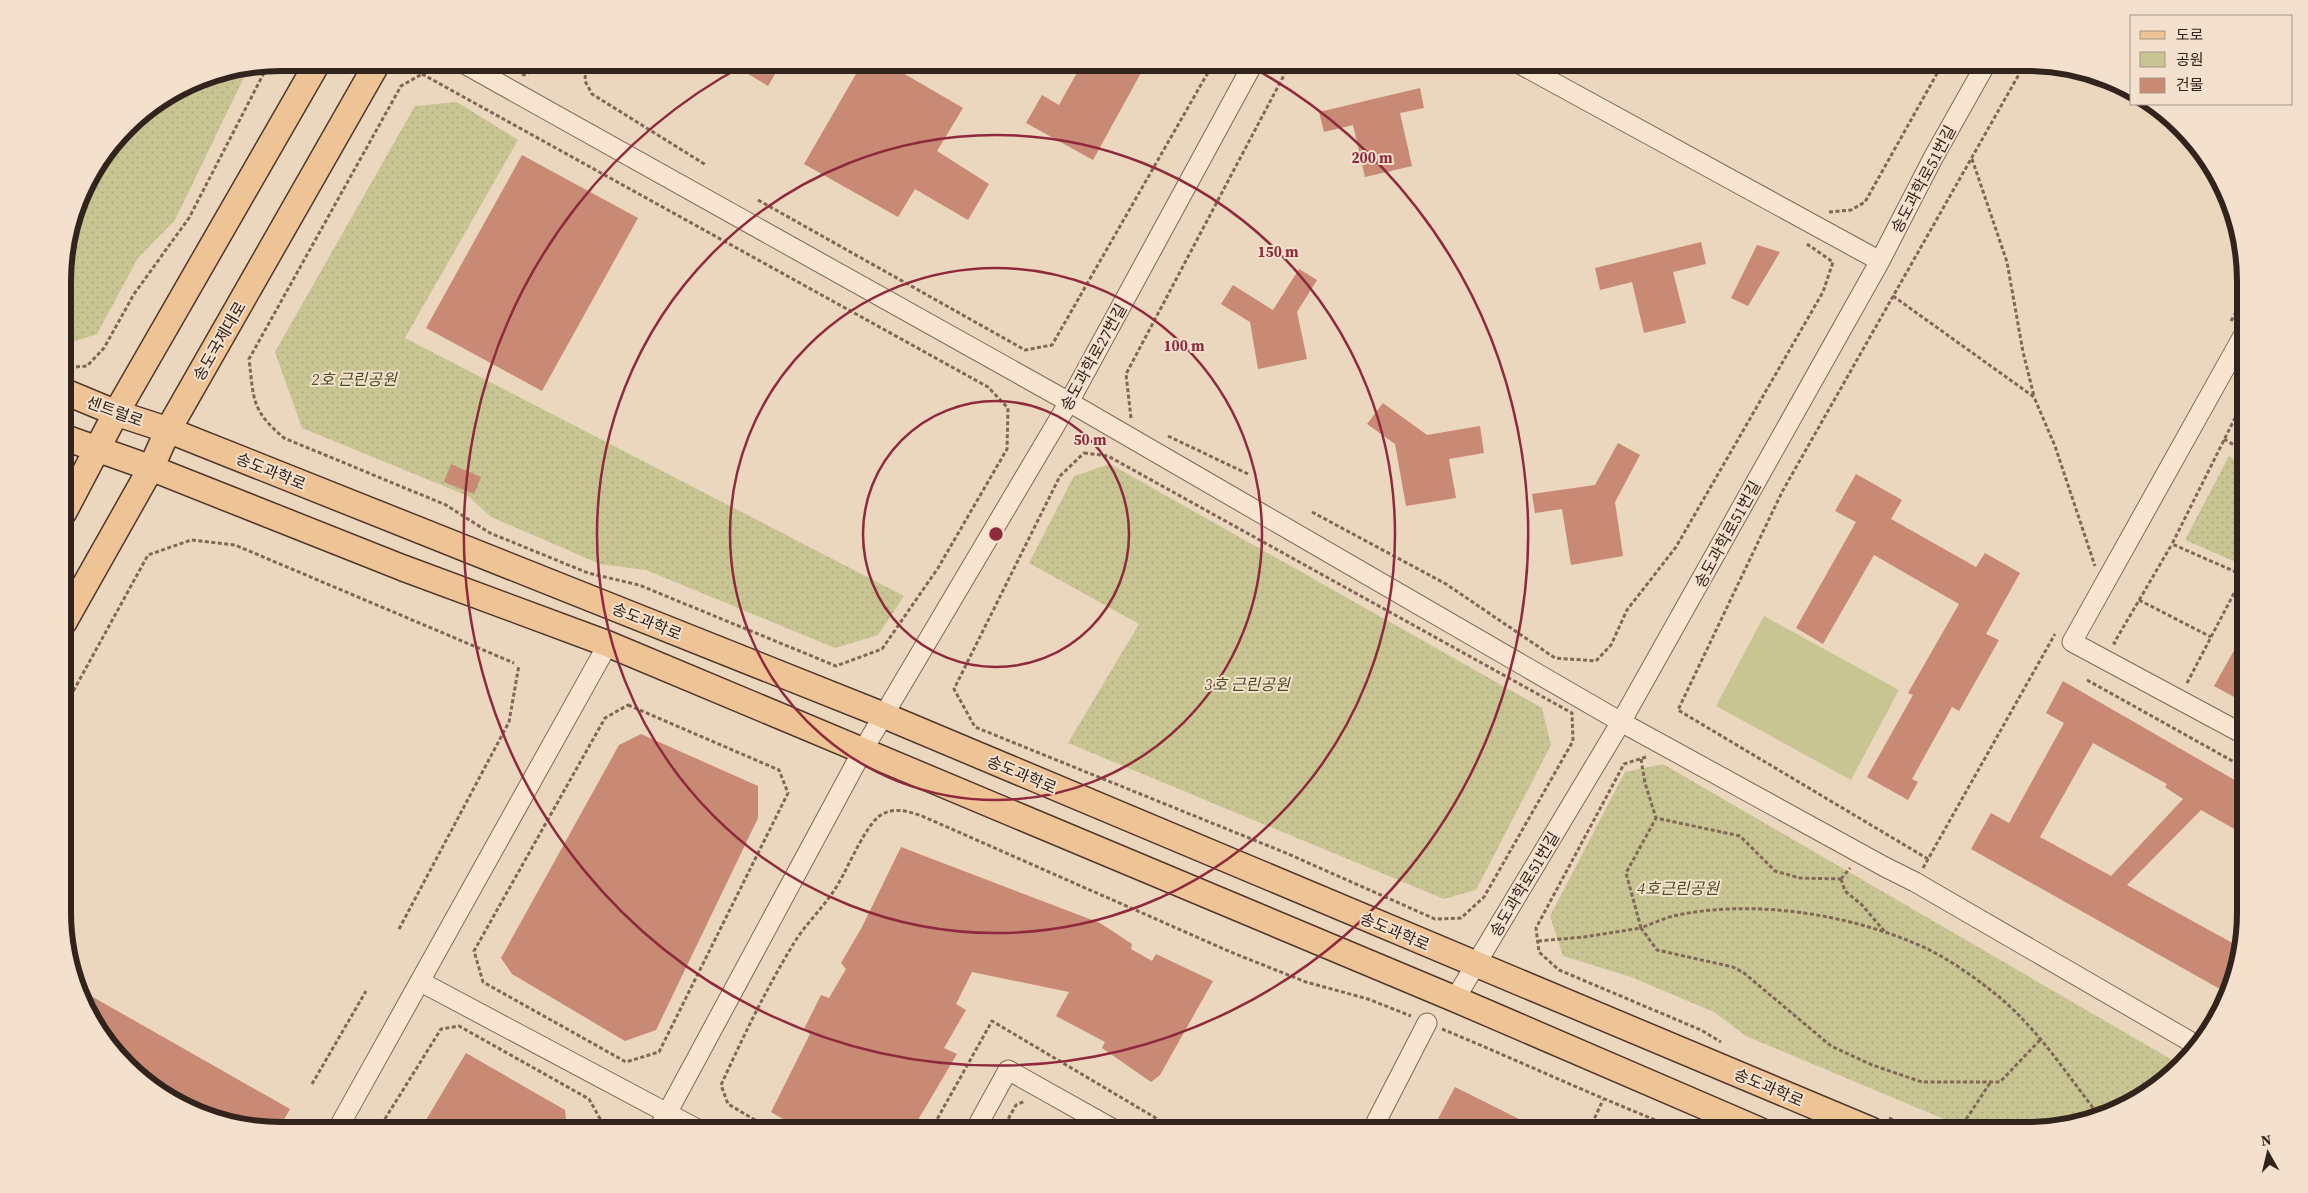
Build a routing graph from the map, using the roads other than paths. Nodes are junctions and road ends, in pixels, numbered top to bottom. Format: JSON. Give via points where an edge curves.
{"nodes":[{"id":1,"x":313,"y":71,"type":"edge"},
{"id":2,"x":373,"y":71,"type":"edge"},
{"id":3,"x":477,"y":71,"type":"edge"},
{"id":4,"x":1249,"y":71,"type":"edge"},
{"id":5,"x":1532,"y":71,"type":"edge"},
{"id":6,"x":1982,"y":71,"type":"edge"},
{"id":7,"x":1880,"y":261,"type":"junction"},
{"id":8,"x":2237,"y":347,"type":"edge"},
{"id":9,"x":71,"y":394,"type":"edge"},
{"id":10,"x":1069,"y":402,"type":"junction"},
{"id":11,"x":116,"y":413,"type":"junction"},
{"id":12,"x":168,"y":430,"type":"junction"},
{"id":13,"x":71,"y":439,"type":"edge"},
{"id":14,"x":98,"y":449,"type":"junction"},
{"id":15,"x":151,"y":468,"type":"junction"},
{"id":16,"x":71,"y":499,"type":"edge"},
{"id":17,"x":71,"y":610,"type":"edge"},
{"id":18,"x":608,"y":644,"type":"junction"},
{"id":19,"x":883,"y":716,"type":"junction"},
{"id":20,"x":1621,"y":722,"type":"junction"},
{"id":21,"x":2237,"y":732,"type":"edge"},
{"id":22,"x":864,"y":750,"type":"junction"},
{"id":23,"x":1476,"y":965,"type":"junction"},
{"id":24,"x":421,"y":982,"type":"junction"},
{"id":25,"x":1455,"y":999,"type":"junction"},
{"id":26,"x":1427,"y":1023,"type":"road end"},
{"id":27,"x":2191,"y":1042,"type":"edge"},
{"id":28,"x":668,"y":1114,"type":"junction"},
{"id":29,"x":342,"y":1122,"type":"edge"},
{"id":30,"x":663,"y":1122,"type":"edge"},
{"id":31,"x":683,"y":1122,"type":"edge"},
{"id":32,"x":979,"y":1122,"type":"edge"},
{"id":33,"x":1101,"y":1122,"type":"edge"},
{"id":34,"x":1376,"y":1122,"type":"edge"},
{"id":35,"x":1740,"y":1122,"type":"edge"},
{"id":36,"x":1852,"y":1122,"type":"edge"}],
"edges":[{"from":1,"to":11,"type":"main road"},
{"from":2,"to":12,"type":"main road","name":"송도국제대로"},
{"from":3,"to":10,"type":"street"},
{"from":4,"to":10,"type":"street","name":"송도과학로27번길"},
{"from":5,"to":7,"type":"street"},
{"from":6,"to":7,"type":"street","name":"송도과학로51번길"},
{"from":7,"to":20,"type":"street","name":"송도과학로51번길"},
{"from":8,"to":21,"type":"street","via":[[2072,642]]},
{"from":9,"to":11,"type":"main road","name":"센트럴로"},
{"from":10,"to":19,"type":"street","name":"송도과학로27번길"},
{"from":10,"to":20,"type":"street"},
{"from":11,"to":12,"type":"main road","name":"센트럴로"},
{"from":11,"to":14,"type":"main road"},
{"from":12,"to":15,"type":"main road","name":"송도국제대로"},
{"from":12,"to":19,"type":"main road","name":"송도과학로"},
{"from":13,"to":14,"type":"main road"},
{"from":14,"to":15,"type":"main road"},
{"from":14,"to":16,"type":"main road"},
{"from":15,"to":17,"type":"main road","name":"송도국제대로"},
{"from":15,"to":18,"type":"main road","via":[[403,568]]},
{"from":18,"to":22,"type":"main road"},
{"from":18,"to":24,"type":"street"},
{"from":19,"to":22,"type":"street","name":"송도과학로27번길"},
{"from":19,"to":23,"type":"main road","name":"송도과학로"},
{"from":20,"to":23,"type":"street","name":"송도과학로51번길"},
{"from":20,"to":27,"type":"street","via":[[1916,882]]},
{"from":22,"to":25,"type":"main road"},
{"from":22,"to":28,"type":"street","name":"송도과학로27번길"},
{"from":23,"to":25,"type":"street","name":"송도과학로51번길"},
{"from":23,"to":36,"type":"main road","name":"송도과학로"},
{"from":24,"to":28,"type":"street"},
{"from":24,"to":29,"type":"street"},
{"from":25,"to":35,"type":"main road"},
{"from":26,"to":34,"type":"street"},
{"from":28,"to":30,"type":"street","name":"송도과학로27번길"},
{"from":28,"to":31,"type":"street"},
{"from":32,"to":33,"type":"street","via":[[1008,1070]]}]}
